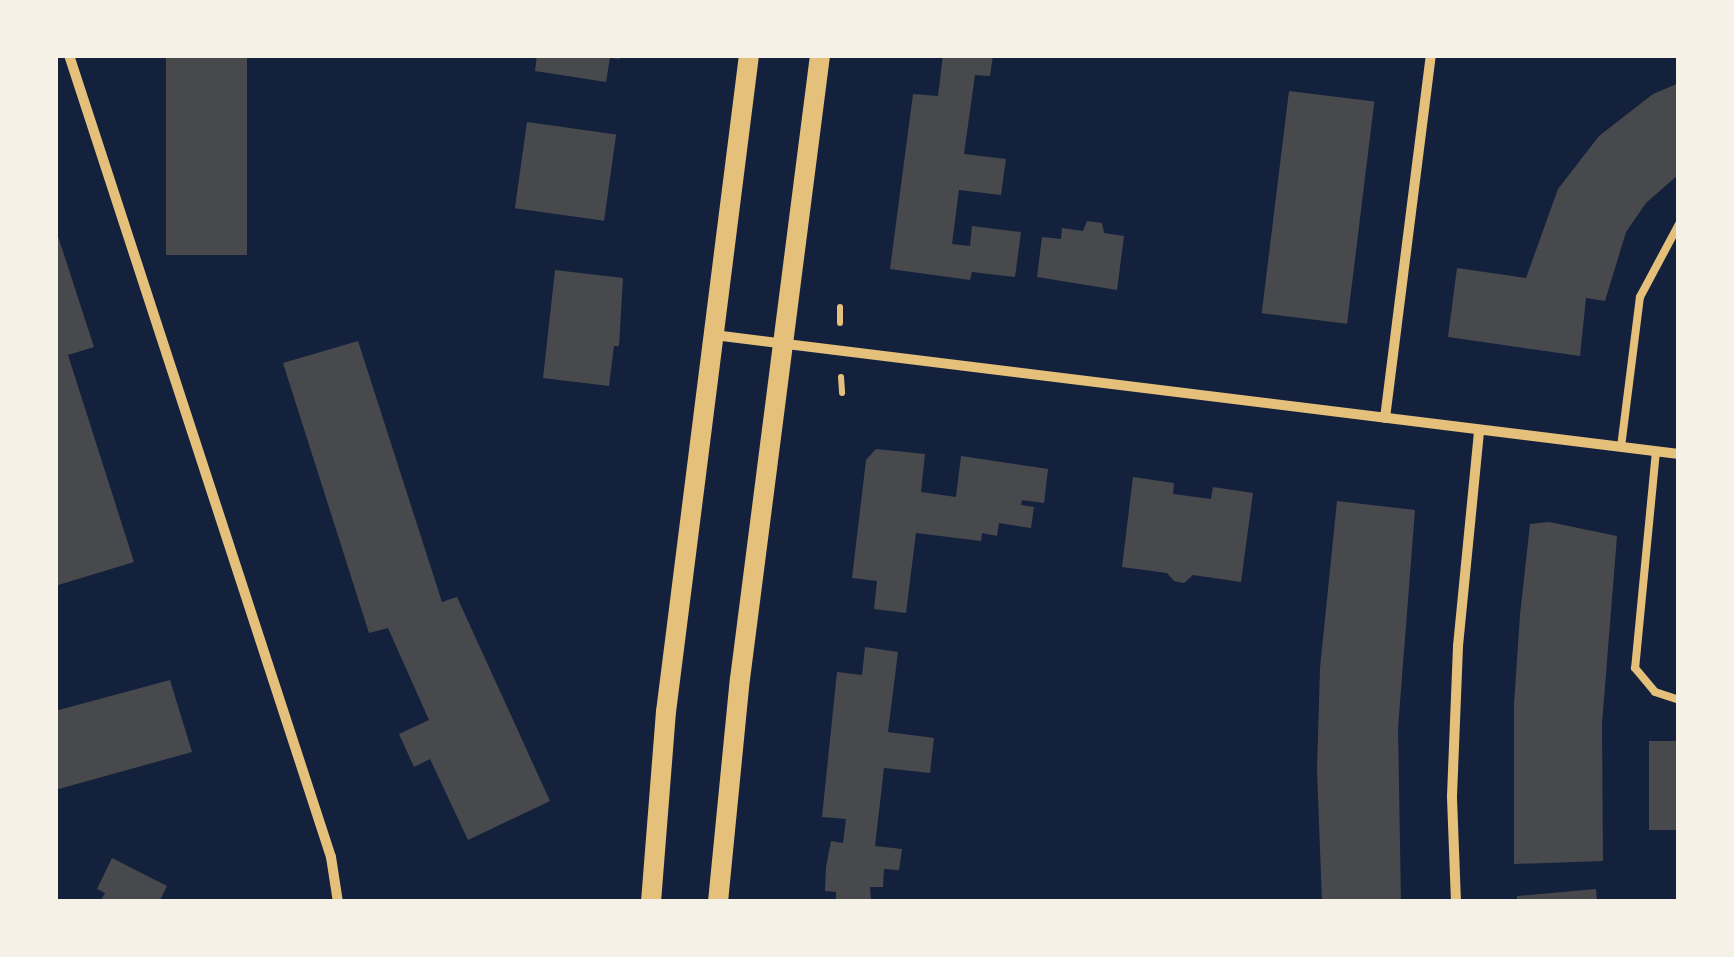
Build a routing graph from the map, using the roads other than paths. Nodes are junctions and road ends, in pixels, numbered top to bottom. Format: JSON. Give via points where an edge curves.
{"nodes":[{"id":1,"x":69,"y":55,"type":"edge"},
{"id":2,"x":748,"y":55,"type":"edge"},
{"id":3,"x":820,"y":55,"type":"edge"},
{"id":4,"x":1431,"y":55,"type":"edge"},
{"id":5,"x":1679,"y":224,"type":"edge"},
{"id":6,"x":713,"y":335,"type":"junction"},
{"id":7,"x":784,"y":344,"type":"junction"},
{"id":8,"x":1385,"y":418,"type":"junction"},
{"id":9,"x":1479,"y":430,"type":"junction"},
{"id":10,"x":1621,"y":447,"type":"junction"},
{"id":11,"x":1656,"y":451,"type":"junction"},
{"id":12,"x":1679,"y":454,"type":"edge"},
{"id":13,"x":1679,"y":700,"type":"edge"},
{"id":14,"x":338,"y":902,"type":"edge"},
{"id":15,"x":651,"y":902,"type":"edge"},
{"id":16,"x":718,"y":902,"type":"edge"},
{"id":17,"x":1456,"y":902,"type":"edge"}],
"edges":[{"from":1,"to":14,"type":"street","via":[[331,857]]},
{"from":2,"to":6,"type":"main road"},
{"from":3,"to":7,"type":"main road"},
{"from":4,"to":8,"type":"street"},
{"from":5,"to":10,"type":"lane","via":[[1640,297]]},
{"from":6,"to":7,"type":"street"},
{"from":6,"to":15,"type":"main road","via":[[666,712]]},
{"from":7,"to":8,"type":"street"},
{"from":7,"to":16,"type":"main road"},
{"from":8,"to":9,"type":"street"},
{"from":9,"to":10,"type":"street"},
{"from":9,"to":17,"type":"street","via":[[1458,646]]},
{"from":10,"to":11,"type":"street"},
{"from":11,"to":12,"type":"street"},
{"from":11,"to":13,"type":"lane","via":[[1635,668],[1655,692]]}]}
